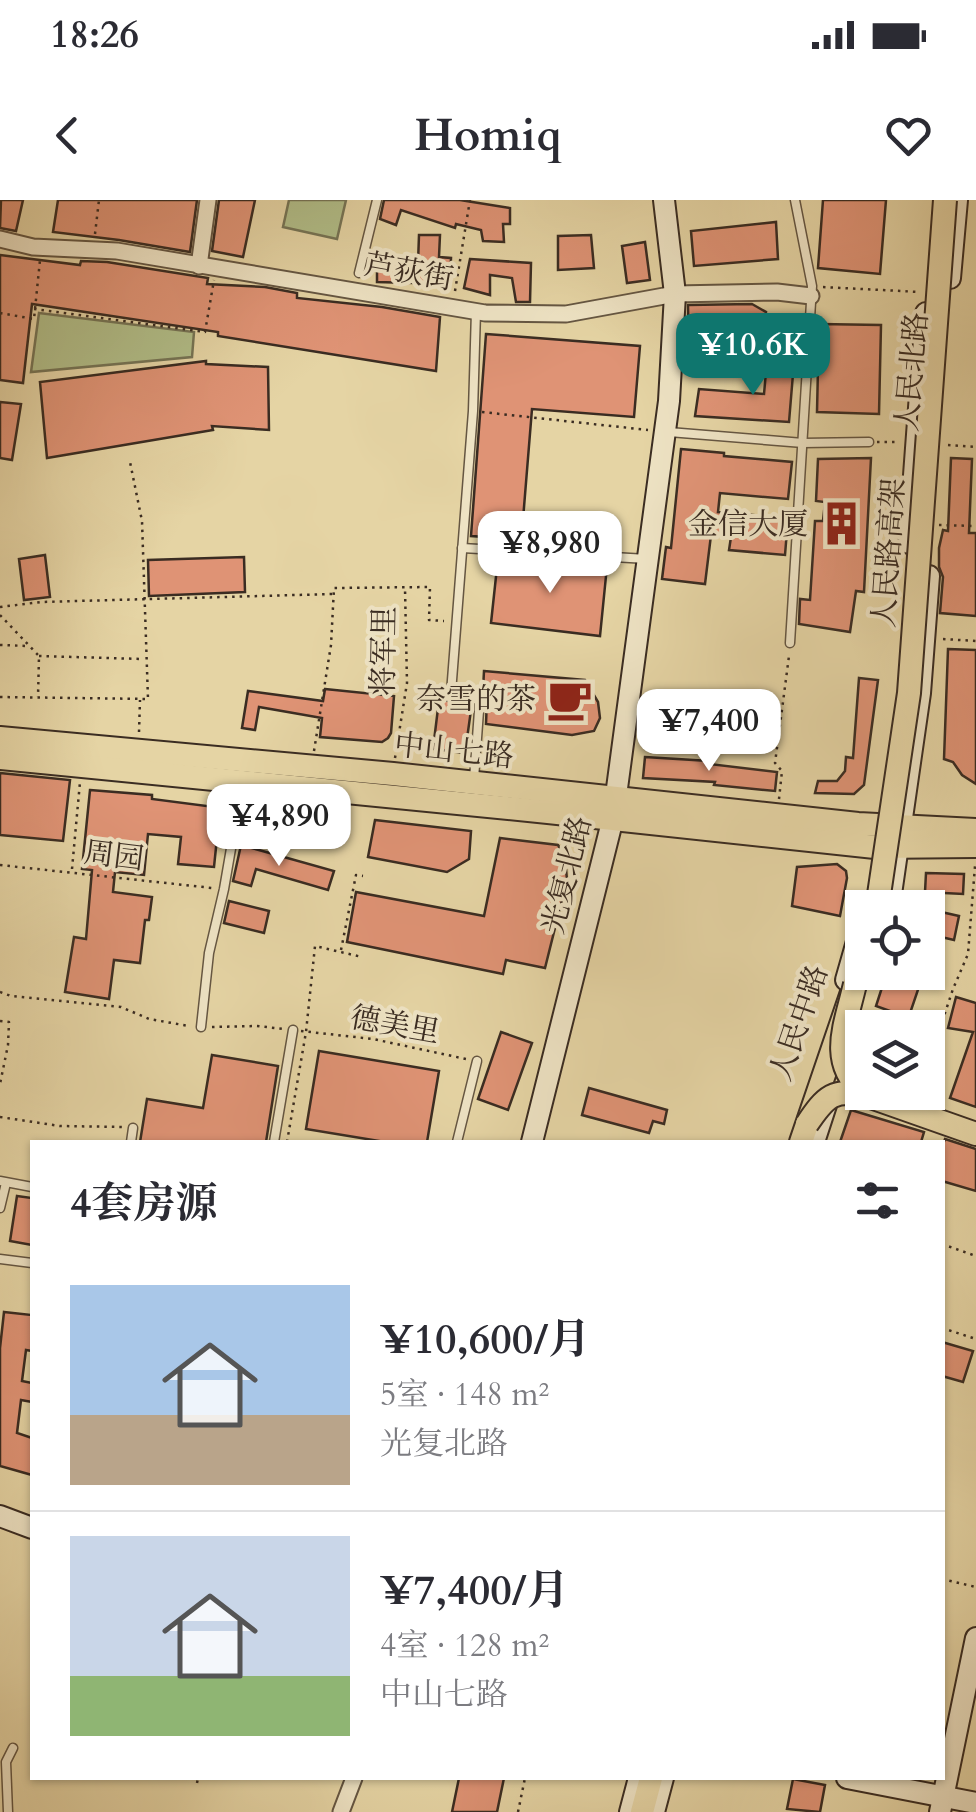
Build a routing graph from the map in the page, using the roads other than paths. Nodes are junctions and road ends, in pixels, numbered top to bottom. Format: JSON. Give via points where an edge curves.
{"nodes":[{"id":1,"x":208,"y":200,"type":"edge"},
{"id":2,"x":377,"y":200,"type":"edge"},
{"id":3,"x":664,"y":200,"type":"edge"},
{"id":4,"x":795,"y":200,"type":"edge"},
{"id":5,"x":935,"y":200,"type":"edge"},
{"id":6,"x":946,"y":200,"type":"edge"},
{"id":7,"x":957,"y":200,"type":"edge"},
{"id":8,"x":0,"y":240,"type":"edge"},
{"id":9,"x":199,"y":266,"type":"junction"},
{"id":10,"x":359,"y":273,"type":"dead end"},
{"id":11,"x":812,"y":291,"type":"junction"},
{"id":12,"x":676,"y":294,"type":"junction"},
{"id":13,"x":476,"y":311,"type":"junction"},
{"id":14,"x":665,"y":432,"type":"junction"},
{"id":15,"x":869,"y":442,"type":"road end"},
{"id":16,"x":803,"y":443,"type":"junction"},
{"id":17,"x":926,"y":444,"type":"junction"},
{"id":18,"x":462,"y":548,"type":"junction"},
{"id":19,"x":648,"y":560,"type":"junction"},
{"id":20,"x":790,"y":644,"type":"road end"},
{"id":21,"x":0,"y":738,"type":"edge"},
{"id":22,"x":0,"y":758,"type":"edge"},
{"id":23,"x":243,"y":782,"type":"junction"},
{"id":24,"x":473,"y":783,"type":"junction"},
{"id":25,"x":614,"y":808,"type":"junction"},
{"id":26,"x":976,"y":830,"type":"edge"},
{"id":27,"x":888,"y":836,"type":"junction"},
{"id":28,"x":976,"y":846,"type":"edge"},
{"id":29,"x":872,"y":890,"type":"edge"},
{"id":30,"x":880,"y":890,"type":"edge"},
{"id":31,"x":889,"y":890,"type":"edge"},
{"id":32,"x":845,"y":984,"type":"edge"},
{"id":33,"x":857,"y":990,"type":"edge"},
{"id":34,"x":201,"y":1027,"type":"road end"},
{"id":35,"x":293,"y":1030,"type":"road end"},
{"id":36,"x":845,"y":1035,"type":"edge"},
{"id":37,"x":477,"y":1061,"type":"road end"},
{"id":38,"x":845,"y":1068,"type":"edge"},
{"id":39,"x":845,"y":1092,"type":"edge"},
{"id":40,"x":911,"y":1110,"type":"edge"},
{"id":41,"x":133,"y":1128,"type":"road end"},
{"id":42,"x":976,"y":1134,"type":"edge"},
{"id":43,"x":807,"y":1136,"type":"edge"},
{"id":44,"x":132,"y":1140,"type":"edge"},
{"id":45,"x":274,"y":1140,"type":"edge"},
{"id":46,"x":457,"y":1140,"type":"edge"},
{"id":47,"x":532,"y":1140,"type":"edge"},
{"id":48,"x":792,"y":1140,"type":"edge"},
{"id":49,"x":3,"y":1182,"type":"edge"},
{"id":50,"x":30,"y":1187,"type":"edge"},
{"id":51,"x":0,"y":1208,"type":"edge"},
{"id":52,"x":0,"y":1259,"type":"edge"},
{"id":53,"x":30,"y":1264,"type":"edge"},
{"id":54,"x":0,"y":1516,"type":"edge"},
{"id":55,"x":30,"y":1527,"type":"edge"},
{"id":56,"x":976,"y":1638,"type":"edge"},
{"id":57,"x":13,"y":1748,"type":"dead end"},
{"id":58,"x":353,"y":1780,"type":"edge"},
{"id":59,"x":638,"y":1780,"type":"edge"},
{"id":60,"x":650,"y":1780,"type":"edge"},
{"id":61,"x":662,"y":1780,"type":"edge"},
{"id":62,"x":854,"y":1780,"type":"edge"},
{"id":63,"x":976,"y":1803,"type":"edge"},
{"id":64,"x":941,"y":1804,"type":"edge"},
{"id":65,"x":8,"y":1812,"type":"edge"},
{"id":66,"x":341,"y":1812,"type":"edge"},
{"id":67,"x":630,"y":1812,"type":"edge"},
{"id":68,"x":642,"y":1812,"type":"edge"},
{"id":69,"x":654,"y":1812,"type":"edge"}],
"edges":[{"from":1,"to":9,"type":"street"},
{"from":2,"to":10,"type":"lane"},
{"from":3,"to":12,"type":"main road","name":"光复北路"},
{"from":4,"to":11,"type":"lane"},
{"from":5,"to":17,"type":"main road","name":"人民北路"},
{"from":6,"to":30,"type":"main road","name":"人民路高架","bridge":true,"via":[[909,693]]},
{"from":7,"to":17,"type":"main road","name":"人民北路"},
{"from":8,"to":9,"type":"street","name":"芦荻街"},
{"from":9,"to":13,"type":"street","name":"芦荻街"},
{"from":11,"to":12,"type":"street","name":"芦荻街"},
{"from":11,"to":16,"type":"lane"},
{"from":12,"to":13,"type":"street","name":"芦荻街","via":[[566,314]]},
{"from":12,"to":14,"type":"main road","name":"光复北路"},
{"from":13,"to":18,"type":"lane"},
{"from":14,"to":16,"type":"lane"},
{"from":14,"to":19,"type":"main road","name":"光复北路"},
{"from":15,"to":16,"type":"lane"},
{"from":16,"to":20,"type":"lane"},
{"from":17,"to":27,"type":"main road","name":"人民北路"},
{"from":17,"to":27,"type":"main road","name":"人民北路","via":[[932,525],[920,693]]},
{"from":18,"to":19,"type":"lane"},
{"from":18,"to":24,"type":"lane","via":[[451,694],[480,696]]},
{"from":19,"to":25,"type":"main road","name":"光复北路"},
{"from":21,"to":24,"type":"main road","name":"中山七路"},
{"from":22,"to":23,"type":"main road","name":"中山七路"},
{"from":23,"to":25,"type":"main road","name":"中山七路"},
{"from":23,"to":34,"type":"lane"},
{"from":24,"to":25,"type":"main road","name":"中山七路"},
{"from":25,"to":27,"type":"main road","name":"中山七路"},
{"from":25,"to":47,"type":"main road","name":"光复北路"},
{"from":26,"to":27,"type":"main road"},
{"from":27,"to":28,"type":"main road"},
{"from":27,"to":29,"type":"main road"},
{"from":27,"to":31,"type":"main road"},
{"from":32,"to":48,"type":"main road","name":"人民中路"},
{"from":33,"to":43,"type":"main road","bridge":true},
{"from":35,"to":45,"type":"lane"},
{"from":36,"to":38,"type":"main road","bridge":true},
{"from":37,"to":46,"type":"lane"},
{"from":39,"to":43,"type":"main road","bridge":true,"via":[[819,1106]]},
{"from":40,"to":42,"type":"main road"},
{"from":41,"to":44,"type":"lane"},
{"from":49,"to":50,"type":"lane"},
{"from":49,"to":51,"type":"lane"},
{"from":52,"to":53,"type":"lane"},
{"from":54,"to":55,"type":"main road"},
{"from":56,"to":64,"type":"main road"},
{"from":57,"to":65,"type":"lane","via":[[6,1762]]},
{"from":58,"to":66,"type":"street"},
{"from":59,"to":67,"type":"main road"},
{"from":60,"to":68,"type":"main road"},
{"from":61,"to":69,"type":"main road"},
{"from":62,"to":64,"type":"main road"},
{"from":63,"to":64,"type":"main road"}]}
